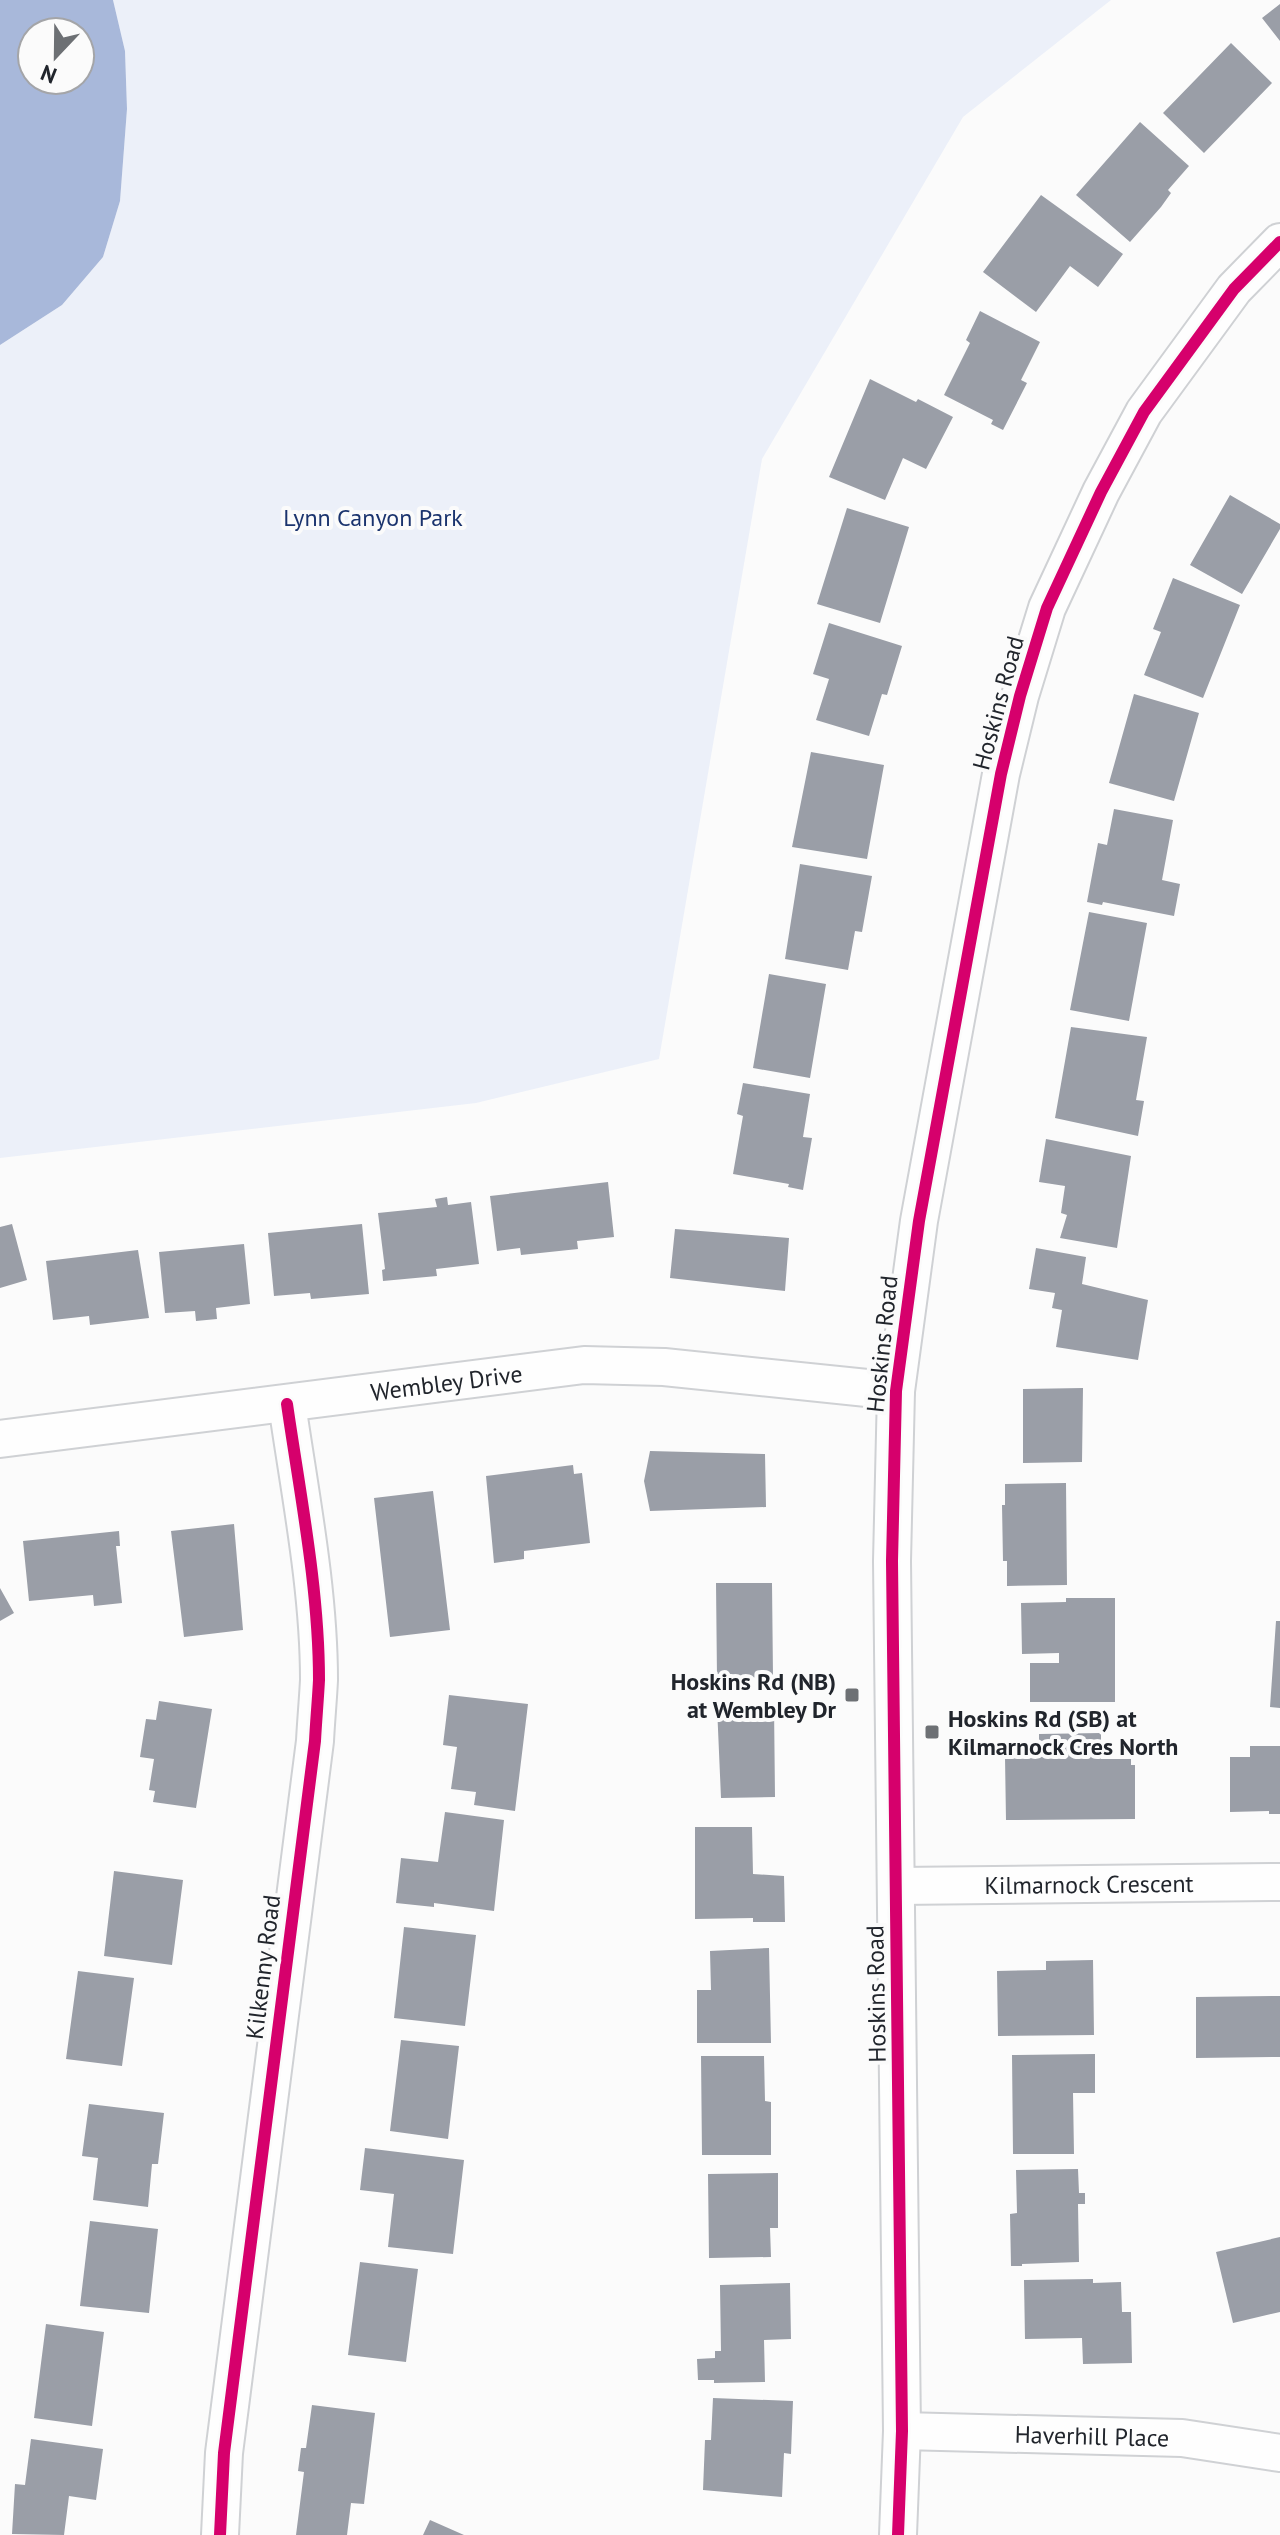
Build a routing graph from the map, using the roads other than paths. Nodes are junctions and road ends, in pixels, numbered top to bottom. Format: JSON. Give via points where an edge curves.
{"nodes":[{"id":1,"x":1280,"y":242,"type":"edge"},
{"id":2,"x":896,"y":1391,"type":"junction"},
{"id":3,"x":287,"y":1404,"type":"junction"},
{"id":4,"x":0,"y":1439,"type":"edge"},
{"id":5,"x":1280,"y":1882,"type":"edge"},
{"id":6,"x":897,"y":1886,"type":"junction"},
{"id":7,"x":902,"y":2431,"type":"junction"},
{"id":8,"x":1280,"y":2453,"type":"edge"},
{"id":9,"x":220,"y":2535,"type":"edge"},
{"id":10,"x":898,"y":2535,"type":"edge"}],
"edges":[{"from":1,"to":2,"type":"street","name":"Hoskins Road","via":[[1234,289],[1144,412],[1047,608],[998,789],[922,1205]]},
{"from":2,"to":3,"type":"street","name":"Wembley Drive","via":[[664,1367],[584,1365]]},
{"from":2,"to":6,"type":"street","name":"Hoskins Road","via":[[892,1561]]},
{"from":3,"to":4,"type":"street","name":"Wembley Drive"},
{"from":3,"to":9,"type":"street","name":"Kilkenny Road","via":[[319,1679],[224,2453]]},
{"from":5,"to":6,"type":"street","name":"Kilmarnock Crescent"},
{"from":6,"to":7,"type":"street","name":"Hoskins Road"},
{"from":7,"to":8,"type":"street","name":"Haverhill Place","via":[[1182,2438]]},
{"from":7,"to":10,"type":"street","name":"Hoskins Road"}]}
